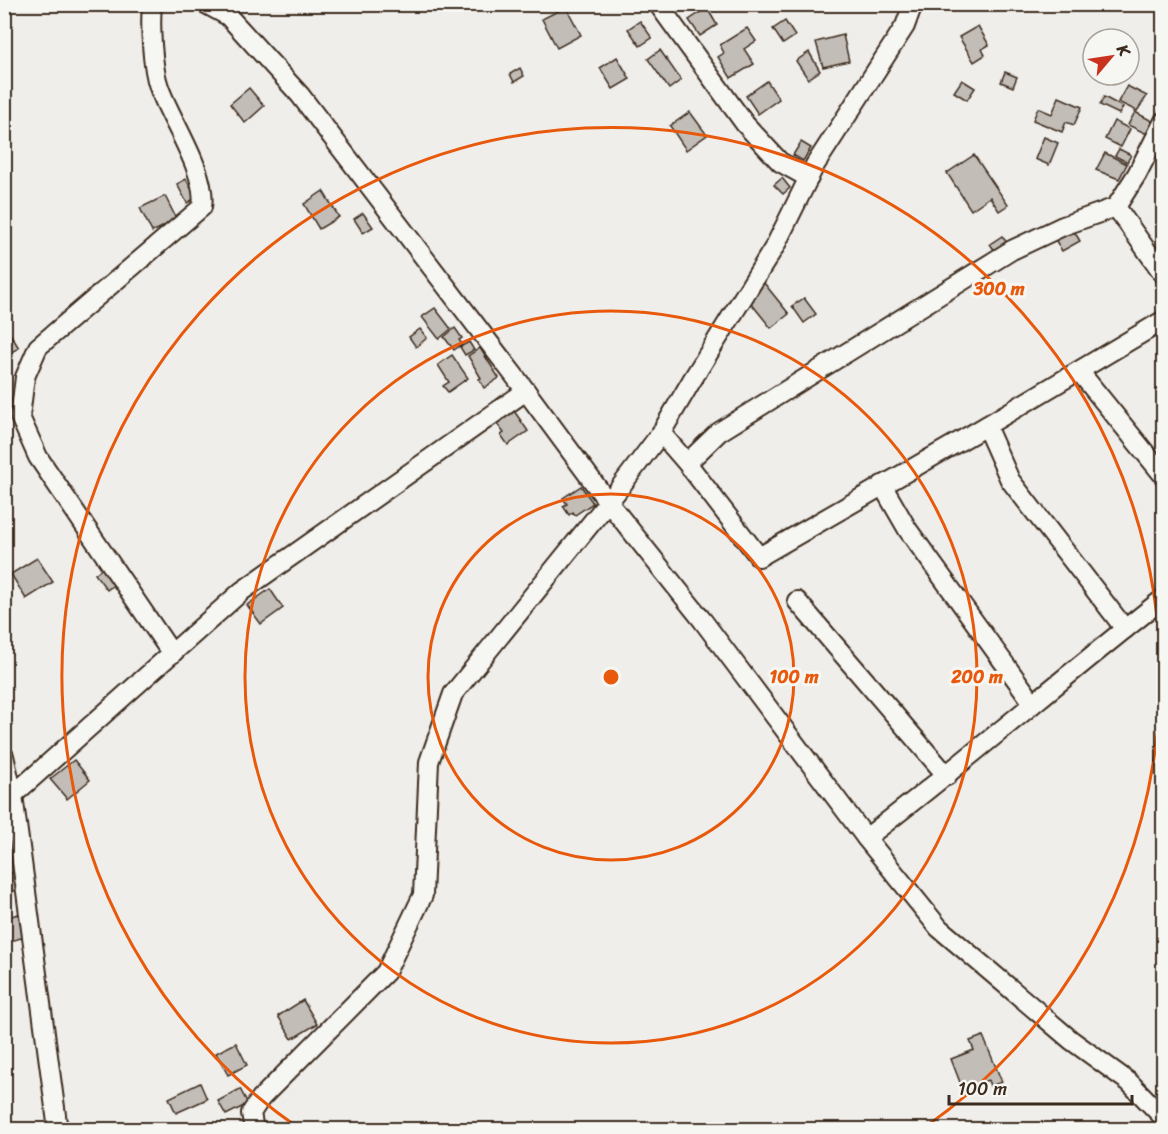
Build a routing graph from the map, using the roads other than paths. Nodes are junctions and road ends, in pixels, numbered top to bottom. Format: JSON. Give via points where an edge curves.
{"nodes":[{"id":1,"x":152,"y":4,"type":"edge"},
{"id":2,"x":206,"y":4,"type":"edge"},
{"id":3,"x":658,"y":4,"type":"edge"},
{"id":4,"x":913,"y":4,"type":"edge"},
{"id":5,"x":1164,"y":121,"type":"edge"},
{"id":6,"x":809,"y":178,"type":"junction"},
{"id":7,"x":1116,"y":207,"type":"junction"},
{"id":8,"x":1164,"y":275,"type":"edge"},
{"id":9,"x":1164,"y":320,"type":"edge"},
{"id":10,"x":1079,"y":371,"type":"junction"},
{"id":11,"x":525,"y":391,"type":"junction"},
{"id":12,"x":986,"y":426,"type":"junction"},
{"id":13,"x":661,"y":434,"type":"junction"},
{"id":14,"x":687,"y":463,"type":"junction"},
{"id":15,"x":1164,"y":476,"type":"edge"},
{"id":16,"x":882,"y":485,"type":"junction"},
{"id":17,"x":612,"y":497,"type":"junction"},
{"id":18,"x":1164,"y":598,"type":"edge"},
{"id":19,"x":797,"y":601,"type":"dead end"},
{"id":20,"x":1125,"y":629,"type":"junction"},
{"id":21,"x":172,"y":654,"type":"junction"},
{"id":22,"x":1034,"y":703,"type":"junction"},
{"id":23,"x":4,"y":756,"type":"edge"},
{"id":24,"x":947,"y":776,"type":"junction"},
{"id":25,"x":13,"y":795,"type":"junction"},
{"id":26,"x":870,"y":834,"type":"junction"},
{"id":27,"x":13,"y":853,"type":"edge"},
{"id":28,"x":1164,"y":1118,"type":"edge"},
{"id":29,"x":58,"y":1130,"type":"edge"},
{"id":30,"x":254,"y":1130,"type":"edge"}],
"edges":[{"from":1,"to":21,"type":"street","via":[[150,27],[158,85],[194,164],[204,195],[202,207],[39,347],[25,377],[20,417],[38,457]]},
{"from":2,"to":11,"type":"street","via":[[228,16],[300,95]]},
{"from":3,"to":6,"type":"street","via":[[745,124],[780,162]]},
{"from":4,"to":6,"type":"street","via":[[905,26]]},
{"from":5,"to":7,"type":"street"},
{"from":6,"to":13,"type":"street","via":[[775,246]]},
{"from":7,"to":8,"type":"street"},
{"from":7,"to":14,"type":"street","via":[[1012,250],[719,432]]},
{"from":9,"to":10,"type":"street"},
{"from":10,"to":12,"type":"street"},
{"from":10,"to":15,"type":"street"},
{"from":11,"to":17,"type":"street"},
{"from":11,"to":21,"type":"street","via":[[242,591]]},
{"from":12,"to":16,"type":"street"},
{"from":12,"to":20,"type":"street","via":[[1010,480]]},
{"from":13,"to":14,"type":"street"},
{"from":13,"to":17,"type":"street"},
{"from":14,"to":16,"type":"street","via":[[759,556]]},
{"from":16,"to":22,"type":"street","via":[[908,530]]},
{"from":17,"to":26,"type":"street","via":[[703,621]]},
{"from":17,"to":30,"type":"street","via":[[453,694],[429,762],[423,895],[386,972],[261,1098],[251,1113]]},
{"from":18,"to":20,"type":"street"},
{"from":19,"to":24,"type":"street"},
{"from":20,"to":22,"type":"street"},
{"from":21,"to":25,"type":"street"},
{"from":22,"to":24,"type":"street"},
{"from":23,"to":25,"type":"street"},
{"from":24,"to":26,"type":"street"},
{"from":25,"to":27,"type":"street"},
{"from":26,"to":28,"type":"street","via":[[939,928],[1071,1040],[1129,1082]]},
{"from":27,"to":29,"type":"street"}]}
